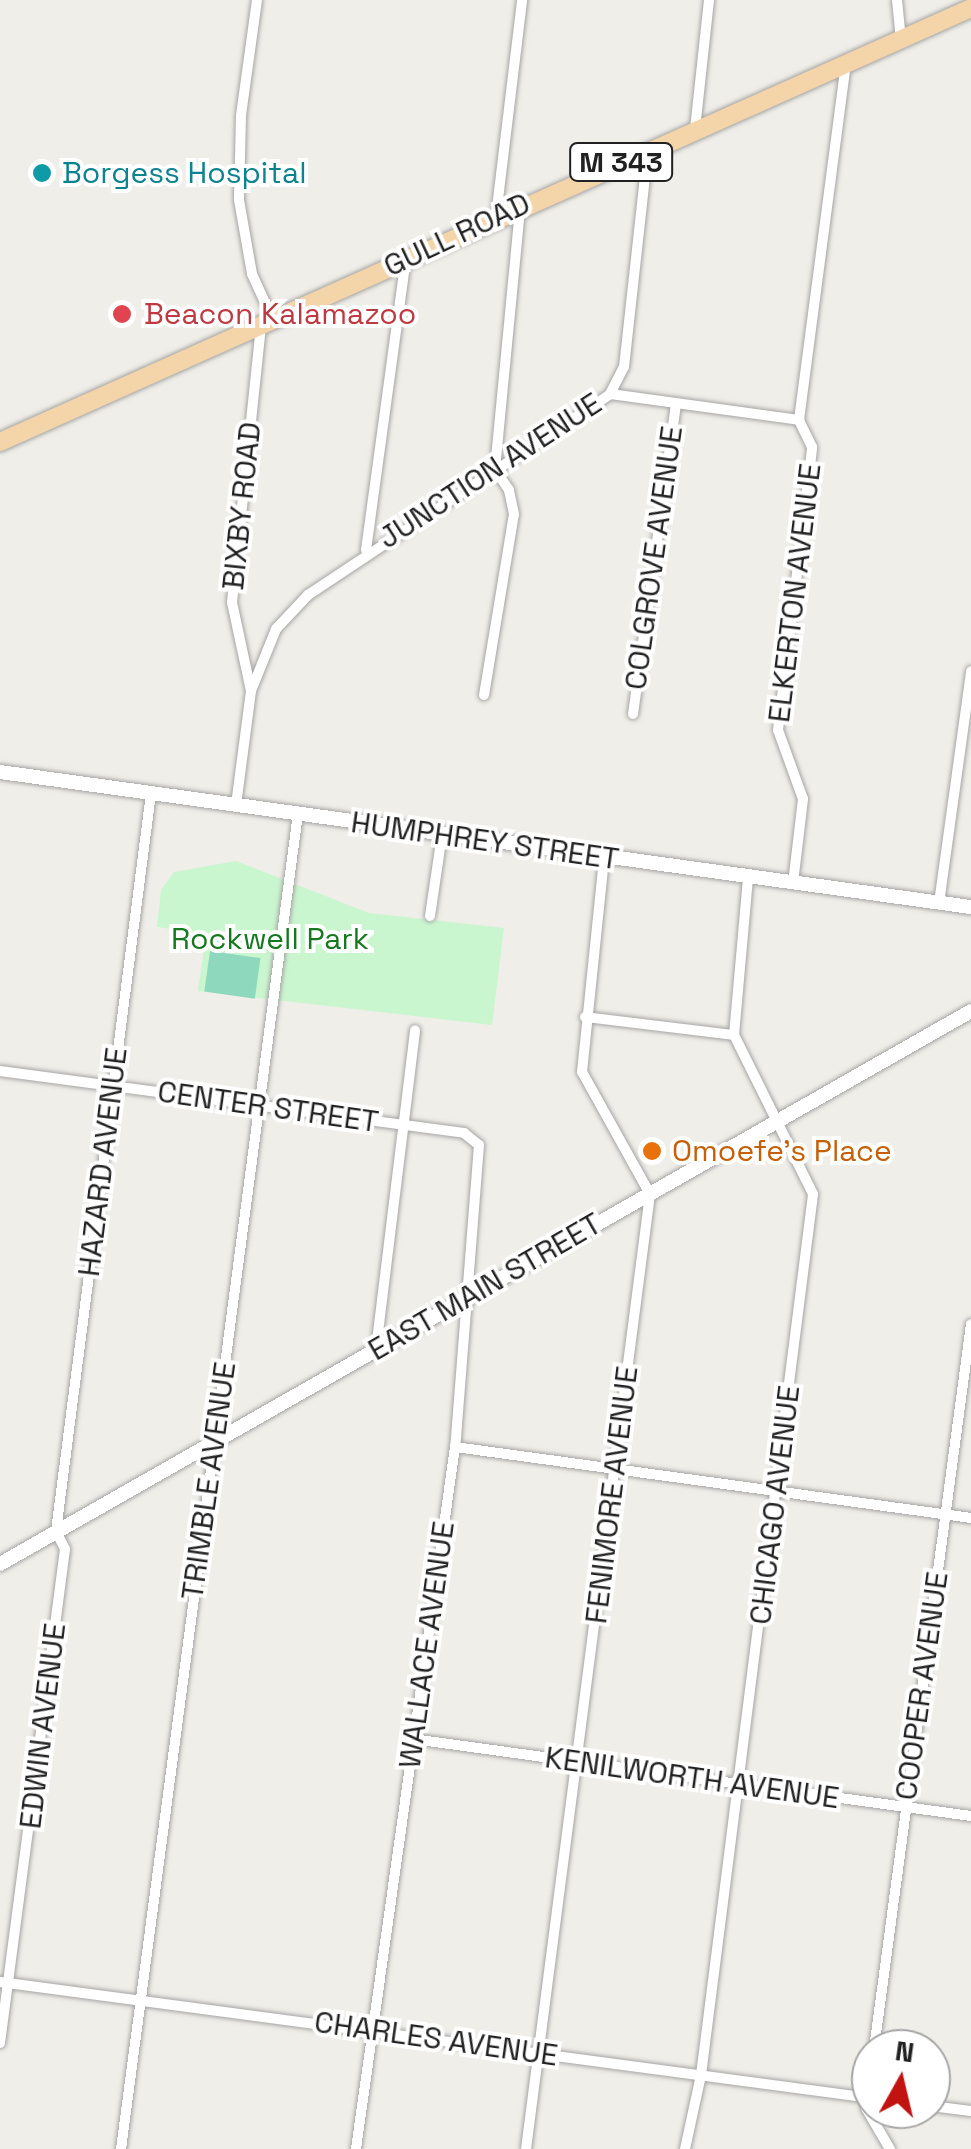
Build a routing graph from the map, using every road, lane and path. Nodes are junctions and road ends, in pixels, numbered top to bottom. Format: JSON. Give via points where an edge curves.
{"nodes":[{"id":1,"x":258,"y":0,"type":"edge"},
{"id":2,"x":522,"y":0,"type":"edge"},
{"id":3,"x":709,"y":0,"type":"edge"},
{"id":4,"x":898,"y":0,"type":"edge"},
{"id":5,"x":971,"y":8,"type":"edge"},
{"id":6,"x":901,"y":40,"type":"junction"},
{"id":7,"x":846,"y":64,"type":"junction"},
{"id":8,"x":696,"y":129,"type":"junction"},
{"id":9,"x":648,"y":150,"type":"junction"},
{"id":10,"x":520,"y":206,"type":"junction"},
{"id":11,"x":496,"y":216,"type":"junction"},
{"id":12,"x":406,"y":258,"type":"junction"},
{"id":13,"x":267,"y":322,"type":"junction"},
{"id":14,"x":610,"y":394,"type":"junction"},
{"id":15,"x":676,"y":403,"type":"junction"},
{"id":16,"x":799,"y":420,"type":"junction"},
{"id":17,"x":0,"y":442,"type":"edge"},
{"id":18,"x":494,"y":468,"type":"junction"},
{"id":19,"x":366,"y":550,"type":"junction"},
{"id":20,"x":971,"y":672,"type":"edge"},
{"id":21,"x":251,"y":691,"type":"junction"},
{"id":22,"x":484,"y":695,"type":"dead end"},
{"id":23,"x":632,"y":714,"type":"dead end"},
{"id":24,"x":0,"y":772,"type":"edge"},
{"id":25,"x":151,"y":792,"type":"junction"},
{"id":26,"x":236,"y":805,"type":"junction"},
{"id":27,"x":298,"y":814,"type":"junction"},
{"id":28,"x":442,"y":835,"type":"junction"},
{"id":29,"x":604,"y":858,"type":"junction"},
{"id":30,"x":748,"y":878,"type":"junction"},
{"id":31,"x":793,"y":884,"type":"junction"},
{"id":32,"x":939,"y":903,"type":"junction"},
{"id":33,"x":971,"y":907,"type":"edge"},
{"id":34,"x":430,"y":916,"type":"dead end"},
{"id":35,"x":970,"y":1012,"type":"edge"},
{"id":36,"x":585,"y":1017,"type":"junction"},
{"id":37,"x":415,"y":1030,"type":"dead end"},
{"id":38,"x":734,"y":1034,"type":"junction"},
{"id":39,"x":0,"y":1071,"type":"edge"},
{"id":40,"x":113,"y":1086,"type":"junction"},
{"id":41,"x":257,"y":1106,"type":"junction"},
{"id":42,"x":780,"y":1119,"type":"junction"},
{"id":43,"x":404,"y":1125,"type":"junction"},
{"id":44,"x":476,"y":1140,"type":"joint"},
{"id":45,"x":650,"y":1194,"type":"junction"},
{"id":46,"x":472,"y":1294,"type":"junction"},
{"id":47,"x":971,"y":1324,"type":"edge"},
{"id":48,"x":376,"y":1348,"type":"junction"},
{"id":49,"x":214,"y":1441,"type":"junction"},
{"id":50,"x":454,"y":1447,"type":"junction"},
{"id":51,"x":617,"y":1470,"type":"junction"},
{"id":52,"x":777,"y":1491,"type":"junction"},
{"id":53,"x":946,"y":1515,"type":"junction"},
{"id":54,"x":971,"y":1518,"type":"edge"},
{"id":55,"x":56,"y":1530,"type":"junction"},
{"id":56,"x":0,"y":1564,"type":"edge"},
{"id":57,"x":413,"y":1739,"type":"junction"},
{"id":58,"x":576,"y":1762,"type":"junction"},
{"id":59,"x":738,"y":1785,"type":"junction"},
{"id":60,"x":906,"y":1807,"type":"junction"},
{"id":61,"x":971,"y":1816,"type":"edge"},
{"id":62,"x":5,"y":1983,"type":"edge"},
{"id":63,"x":140,"y":2000,"type":"junction"},
{"id":64,"x":877,"y":2029,"type":"edge"},
{"id":65,"x":375,"y":2031,"type":"junction"},
{"id":66,"x":0,"y":2044,"type":"edge"},
{"id":67,"x":539,"y":2053,"type":"junction"},
{"id":68,"x":701,"y":2076,"type":"junction"},
{"id":69,"x":851,"y":2096,"type":"edge"},
{"id":70,"x":121,"y":2149,"type":"edge"},
{"id":71,"x":356,"y":2149,"type":"edge"},
{"id":72,"x":526,"y":2149,"type":"edge"},
{"id":73,"x":685,"y":2149,"type":"edge"}],
"edges":[{"from":1,"to":13,"type":"street","via":[[241,116],[239,200]]},
{"from":2,"to":11,"type":"street"},
{"from":3,"to":8,"type":"street"},
{"from":4,"to":6,"type":"street"},
{"from":5,"to":6,"type":"main road","name":"GULL ROAD","number":"M 343"},
{"from":6,"to":7,"type":"main road","name":"GULL ROAD","number":"M 343"},
{"from":7,"to":8,"type":"main road","name":"GULL ROAD","number":"M 343"},
{"from":7,"to":16,"type":"street","name":"ELKERTON AVENUE"},
{"from":8,"to":9,"type":"main road","name":"GULL ROAD","number":"M 343"},
{"from":9,"to":10,"type":"main road","name":"GULL ROAD","number":"M 343"},
{"from":9,"to":14,"type":"street","via":[[624,367]]},
{"from":10,"to":11,"type":"main road","name":"GULL ROAD","number":"M 343"},
{"from":10,"to":18,"type":"street"},
{"from":11,"to":12,"type":"main road","name":"GULL ROAD","number":"M 343"},
{"from":12,"to":13,"type":"main road","name":"GULL ROAD","number":"M 343"},
{"from":12,"to":19,"type":"street"},
{"from":13,"to":17,"type":"main road","name":"GULL ROAD","number":"M 343"},
{"from":13,"to":21,"type":"street","name":"BIXBY ROAD","via":[[232,602]]},
{"from":14,"to":15,"type":"street","name":"JUNCTION AVENUE"},
{"from":14,"to":18,"type":"street","name":"JUNCTION AVENUE"},
{"from":15,"to":16,"type":"street","name":"JUNCTION AVENUE"},
{"from":15,"to":23,"type":"street","name":"COLGROVE AVENUE"},
{"from":16,"to":31,"type":"street","name":"ELKERTON AVENUE","via":[[812,447],[778,730],[802,799]]},
{"from":18,"to":19,"type":"street","name":"JUNCTION AVENUE"},
{"from":18,"to":22,"type":"street","via":[[510,490],[514,514]]},
{"from":19,"to":21,"type":"street","name":"JUNCTION AVENUE","via":[[276,629]]},
{"from":20,"to":32,"type":"street"},
{"from":21,"to":26,"type":"street","name":"BIXBY ROAD"},
{"from":24,"to":25,"type":"street","name":"HUMPHREY STREET"},
{"from":25,"to":26,"type":"street","name":"HUMPHREY STREET"},
{"from":25,"to":40,"type":"street","name":"HAZARD AVENUE"},
{"from":26,"to":27,"type":"street","name":"HUMPHREY STREET"},
{"from":27,"to":28,"type":"street","name":"HUMPHREY STREET"},
{"from":27,"to":41,"type":"street","name":"TRIMBLE AVENUE"},
{"from":28,"to":29,"type":"street","name":"HUMPHREY STREET"},
{"from":28,"to":34,"type":"street"},
{"from":29,"to":30,"type":"street","name":"HUMPHREY STREET"},
{"from":29,"to":36,"type":"street"},
{"from":30,"to":31,"type":"street","name":"HUMPHREY STREET"},
{"from":30,"to":38,"type":"street"},
{"from":31,"to":32,"type":"street","name":"HUMPHREY STREET"},
{"from":32,"to":33,"type":"street","name":"HUMPHREY STREET"},
{"from":35,"to":42,"type":"street","name":"EAST MAIN STREET"},
{"from":36,"to":38,"type":"street"},
{"from":36,"to":45,"type":"street","via":[[584,1081]]},
{"from":37,"to":43,"type":"street"},
{"from":38,"to":42,"type":"street","name":"CHICAGO AVENUE"},
{"from":39,"to":40,"type":"street","name":"CENTER STREET"},
{"from":40,"to":41,"type":"street","name":"CENTER STREET"},
{"from":40,"to":55,"type":"street","name":"HAZARD AVENUE"},
{"from":41,"to":43,"type":"street","name":"CENTER STREET"},
{"from":41,"to":49,"type":"street","name":"TRIMBLE AVENUE"},
{"from":42,"to":45,"type":"street","name":"EAST MAIN STREET"},
{"from":42,"to":52,"type":"street","name":"CHICAGO AVENUE","via":[[813,1194]]},
{"from":43,"to":44,"type":"street","name":"CENTER STREET"},
{"from":43,"to":48,"type":"street"},
{"from":44,"to":46,"type":"street","name":"WALLACE AVENUE"},
{"from":45,"to":46,"type":"street","name":"EAST MAIN STREET"},
{"from":45,"to":51,"type":"street","name":"FENIMORE AVENUE"},
{"from":46,"to":48,"type":"street","name":"EAST MAIN STREET"},
{"from":46,"to":50,"type":"street","name":"WALLACE AVENUE"},
{"from":47,"to":53,"type":"street","name":"COOPER AVENUE"},
{"from":48,"to":49,"type":"street","name":"EAST MAIN STREET"},
{"from":49,"to":55,"type":"street","name":"EAST MAIN STREET"},
{"from":49,"to":63,"type":"street","name":"TRIMBLE AVENUE"},
{"from":50,"to":51,"type":"street"},
{"from":50,"to":57,"type":"street","name":"WALLACE AVENUE"},
{"from":51,"to":52,"type":"street"},
{"from":51,"to":58,"type":"street","name":"FENIMORE AVENUE"},
{"from":52,"to":53,"type":"street"},
{"from":52,"to":59,"type":"street","name":"CHICAGO AVENUE"},
{"from":53,"to":54,"type":"street"},
{"from":53,"to":60,"type":"street","name":"COOPER AVENUE"},
{"from":55,"to":56,"type":"street","name":"EAST MAIN STREET"},
{"from":55,"to":62,"type":"street","name":"EDWIN AVENUE","via":[[66,1548]]},
{"from":57,"to":58,"type":"street","name":"KENILWORTH AVENUE"},
{"from":57,"to":65,"type":"street","name":"WALLACE AVENUE"},
{"from":58,"to":59,"type":"street","name":"KENILWORTH AVENUE"},
{"from":58,"to":67,"type":"street","name":"FENIMORE AVENUE"},
{"from":59,"to":60,"type":"street","name":"KENILWORTH AVENUE"},
{"from":59,"to":68,"type":"street","name":"CHICAGO AVENUE"},
{"from":60,"to":61,"type":"street","name":"KENILWORTH AVENUE"},
{"from":60,"to":64,"type":"street","name":"COOPER AVENUE"},
{"from":62,"to":63,"type":"street","name":"CHARLES AVENUE"},
{"from":62,"to":66,"type":"street","name":"EDWIN AVENUE"},
{"from":63,"to":65,"type":"street","name":"CHARLES AVENUE"},
{"from":63,"to":70,"type":"street","name":"TRIMBLE AVENUE"},
{"from":65,"to":67,"type":"street","name":"CHARLES AVENUE"},
{"from":65,"to":71,"type":"street","name":"WALLACE AVENUE"},
{"from":67,"to":68,"type":"street","name":"CHARLES AVENUE"},
{"from":67,"to":72,"type":"street","name":"FENIMORE AVENUE"},
{"from":68,"to":69,"type":"street","name":"CHARLES AVENUE"},
{"from":68,"to":73,"type":"street","name":"CHICAGO AVENUE"}]}
